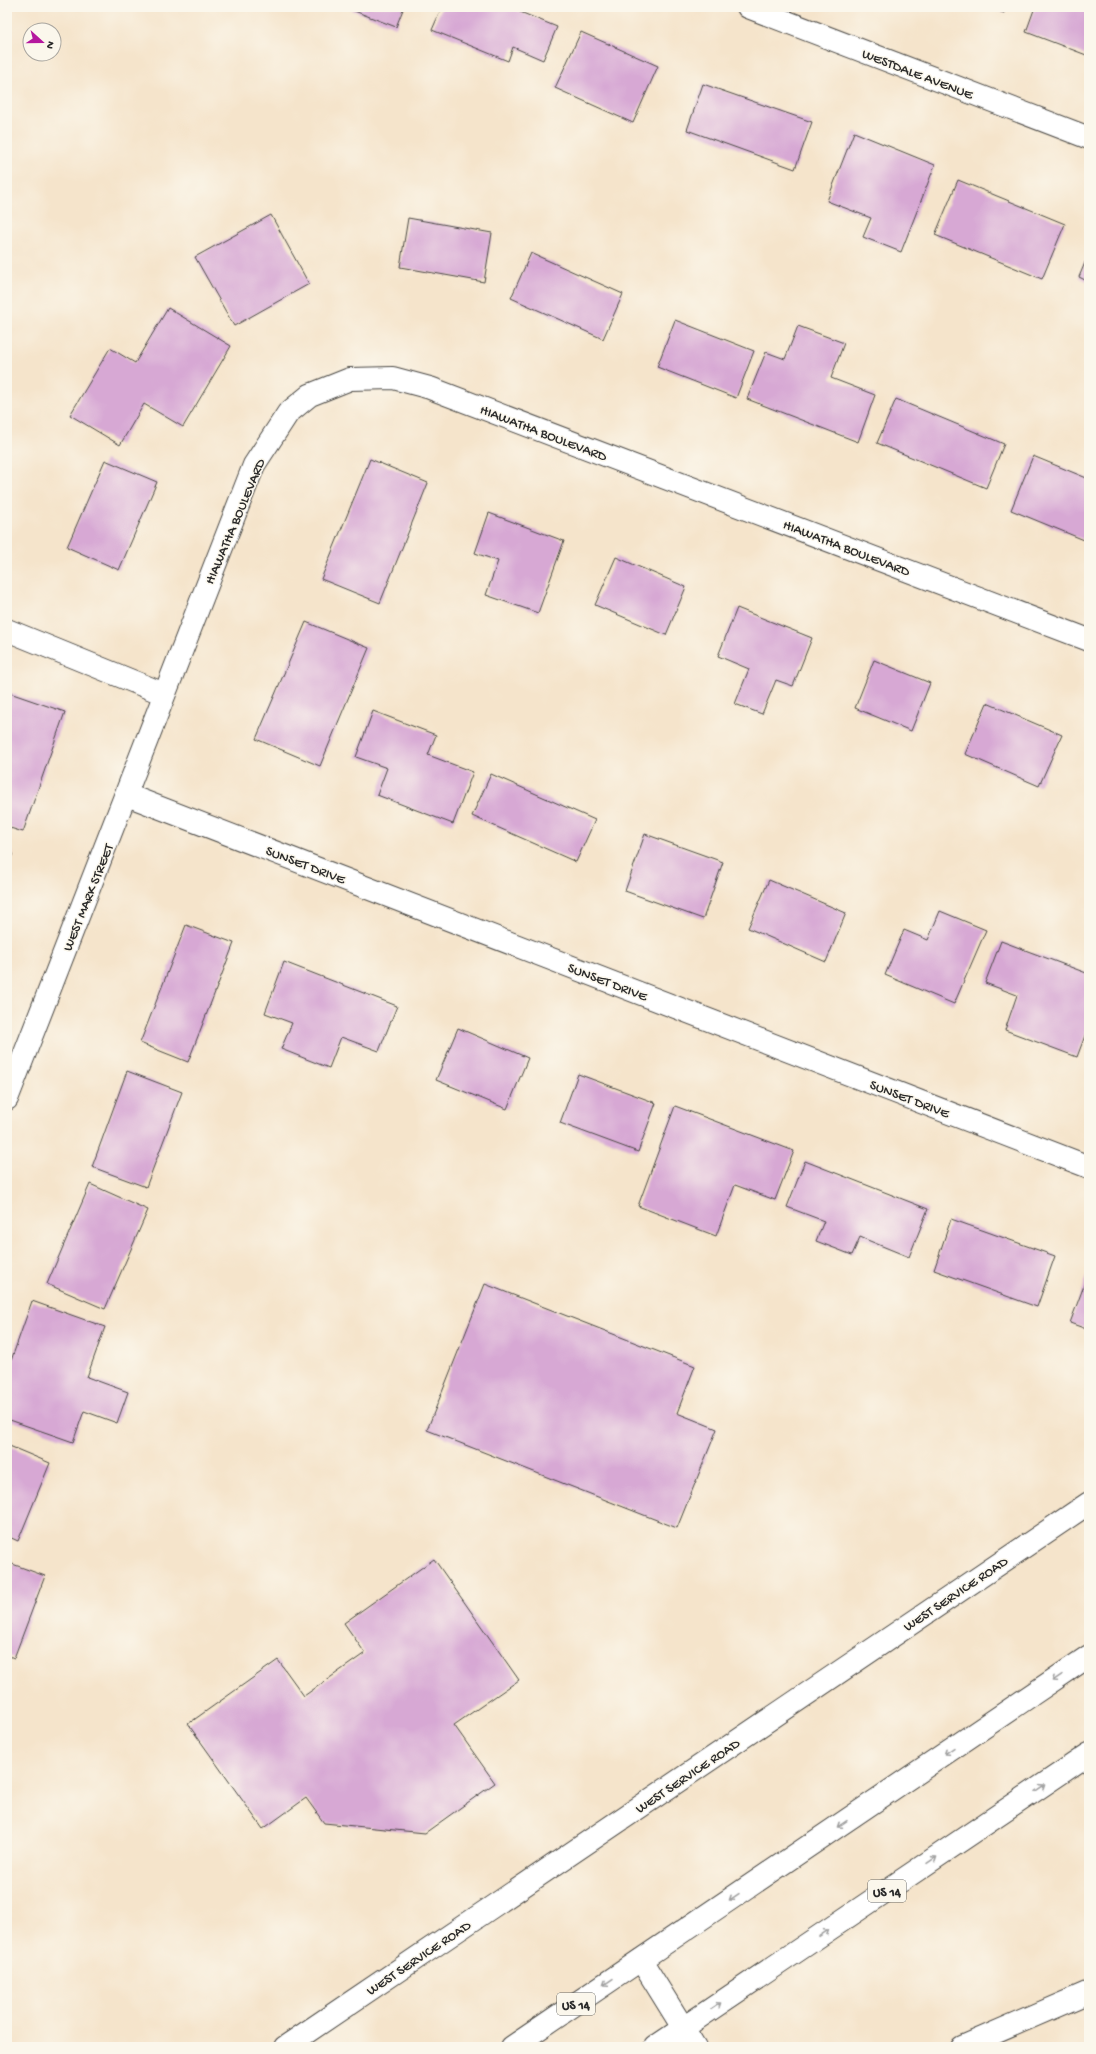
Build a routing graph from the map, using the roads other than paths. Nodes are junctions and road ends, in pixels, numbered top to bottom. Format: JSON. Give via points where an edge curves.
{"nodes":[{"id":1,"x":748,"y":7,"type":"edge"},
{"id":2,"x":1089,"y":138,"type":"edge"},
{"id":3,"x":7,"y":630,"type":"edge"},
{"id":4,"x":1089,"y":640,"type":"edge"},
{"id":5,"x":164,"y":694,"type":"junction"},
{"id":6,"x":127,"y":795,"type":"junction"},
{"id":7,"x":7,"y":1099,"type":"edge"},
{"id":8,"x":1089,"y":1167,"type":"edge"},
{"id":9,"x":1089,"y":1503,"type":"edge"},
{"id":10,"x":1089,"y":1656,"type":"edge"},
{"id":11,"x":1089,"y":1754,"type":"edge"},
{"id":12,"x":640,"y":1960,"type":"junction"},
{"id":13,"x":1089,"y":1992,"type":"edge"},
{"id":14,"x":684,"y":2028,"type":"junction"},
{"id":15,"x":285,"y":2047,"type":"edge"},
{"id":16,"x":512,"y":2047,"type":"edge"},
{"id":17,"x":655,"y":2047,"type":"edge"},
{"id":18,"x":695,"y":2047,"type":"edge"},
{"id":19,"x":962,"y":2047,"type":"edge"}],
"edges":[{"from":1,"to":2,"type":"main road","name":"WESTDALE AVENUE"},
{"from":3,"to":5,"type":"main road"},
{"from":4,"to":5,"type":"main road","name":"HIAWATHA BOULEVARD","via":[[430,388],[393,378],[350,379],[310,396],[288,413],[254,465]]},
{"from":5,"to":6,"type":"main road","name":"WEST MARK STREET"},
{"from":6,"to":7,"type":"main road","name":"WEST MARK STREET"},
{"from":6,"to":8,"type":"main road","name":"SUNSET DRIVE"},
{"from":9,"to":15,"type":"main road","name":"WEST SERVICE ROAD"},
{"from":10,"to":12,"type":"main road","one_way":true},
{"from":14,"to":11,"type":"main road","number":"US 14","one_way":true},
{"from":12,"to":14,"type":"main road"},
{"from":12,"to":16,"type":"main road","number":"US 14","one_way":true},
{"from":13,"to":19,"type":"main road"},
{"from":14,"to":17,"type":"main road","number":"US 14"},
{"from":14,"to":18,"type":"main road"}]}
